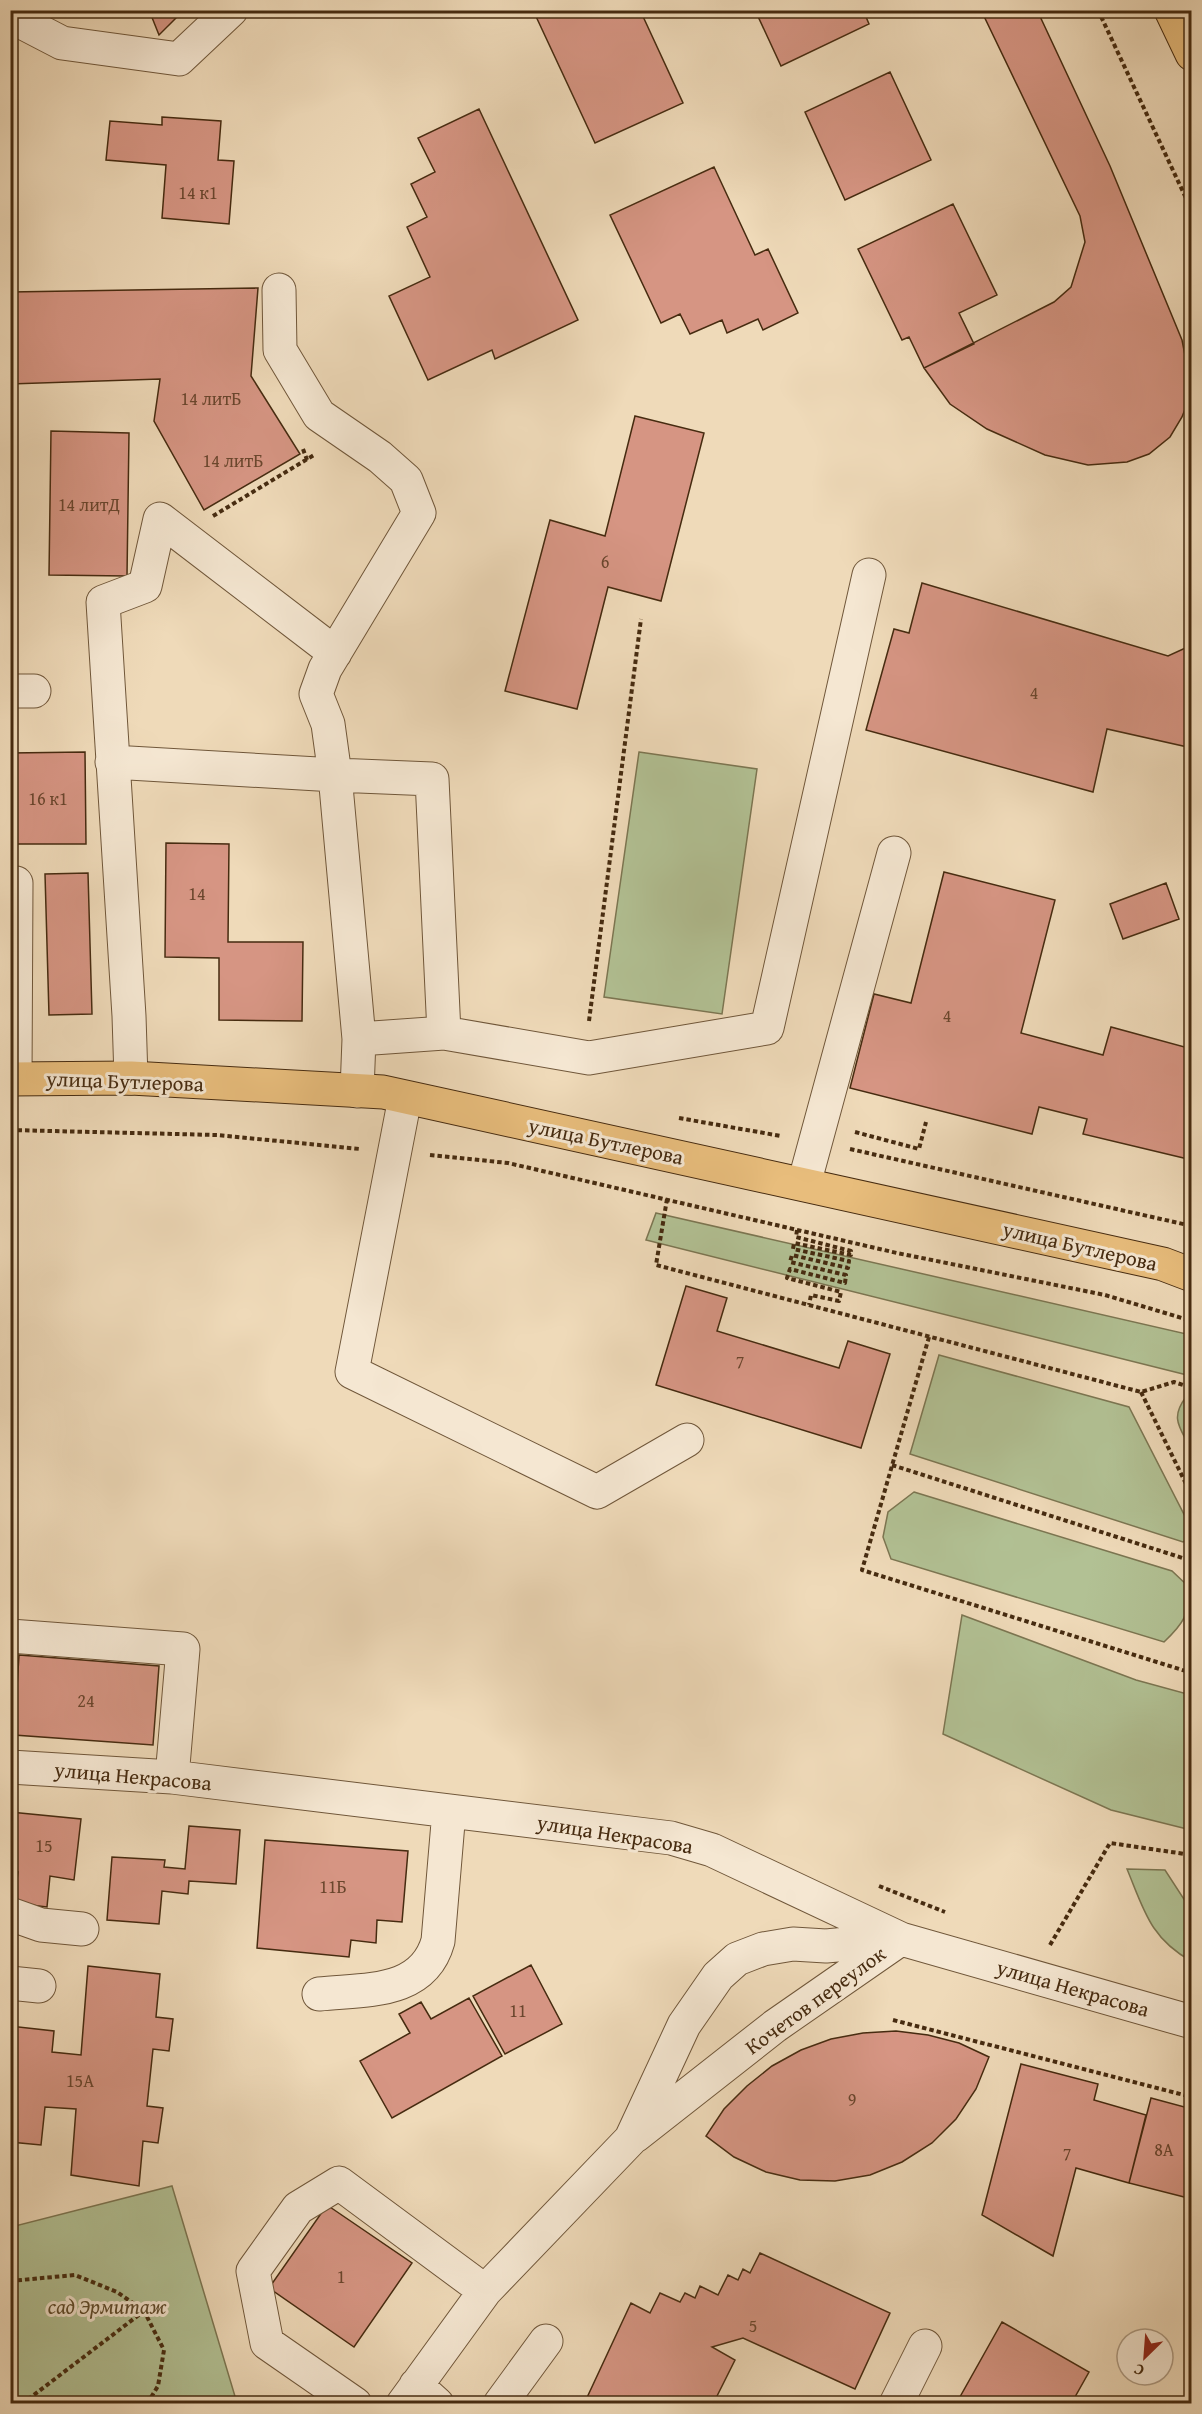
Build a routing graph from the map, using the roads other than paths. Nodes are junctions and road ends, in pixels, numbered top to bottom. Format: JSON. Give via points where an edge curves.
{"nodes":[{"id":1,"x":231,"y":10,"type":"edge"},
{"id":2,"x":1171,"y":10,"type":"edge"},
{"id":3,"x":10,"y":16,"type":"edge"},
{"id":4,"x":1191,"y":54,"type":"edge"},
{"id":5,"x":279,"y":290,"type":"dead end"},
{"id":6,"x":869,"y":575,"type":"dead end"},
{"id":7,"x":334,"y":653,"type":"junction"},
{"id":8,"x":112,"y":762,"type":"junction"},
{"id":9,"x":335,"y":776,"type":"junction"},
{"id":10,"x":894,"y":853,"type":"dead end"},
{"id":11,"x":10,"y":883,"type":"edge"},
{"id":12,"x":444,"y":1033,"type":"junction"},
{"id":13,"x":359,"y":1039,"type":"junction"},
{"id":14,"x":131,"y":1078,"type":"junction"},
{"id":15,"x":13,"y":1079,"type":"edge"},
{"id":16,"x":357,"y":1091,"type":"junction"},
{"id":17,"x":405,"y":1098,"type":"junction"},
{"id":18,"x":804,"y":1184,"type":"junction"},
{"id":19,"x":1191,"y":1275,"type":"edge"},
{"id":20,"x":687,"y":1440,"type":"dead end"},
{"id":21,"x":10,"y":1636,"type":"edge"},
{"id":22,"x":10,"y":1767,"type":"edge"},
{"id":23,"x":172,"y":1777,"type":"junction"},
{"id":24,"x":449,"y":1811,"type":"junction"},
{"id":25,"x":10,"y":1914,"type":"edge"},
{"id":26,"x":82,"y":1929,"type":"dead end"},
{"id":27,"x":901,"y":1939,"type":"junction"},
{"id":28,"x":319,"y":1994,"type":"dead end"},
{"id":29,"x":1191,"y":2022,"type":"edge"},
{"id":30,"x":631,"y":2139,"type":"junction"},
{"id":31,"x":485,"y":2291,"type":"junction"},
{"id":32,"x":546,"y":2341,"type":"dead end"},
{"id":33,"x":925,"y":2346,"type":"dead end"},
{"id":34,"x":419,"y":2397,"type":"edge"},
{"id":35,"x":355,"y":2403,"type":"edge"},
{"id":36,"x":500,"y":2403,"type":"edge"},
{"id":37,"x":896,"y":2403,"type":"edge"}],
"edges":[{"from":1,"to":3,"type":"street","via":[[179,59],[62,43]]},
{"from":2,"to":4,"type":"main road"},
{"from":5,"to":7,"type":"street","via":[[280,350],[319,415],[406,480],[419,513]]},
{"from":6,"to":12,"type":"street","via":[[767,1028],[589,1058]]},
{"from":7,"to":8,"type":"street","via":[[160,519],[145,586],[103,602]]},
{"from":7,"to":9,"type":"street","via":[[316,694],[328,724]]},
{"from":8,"to":9,"type":"street"},
{"from":8,"to":14,"type":"street"},
{"from":9,"to":12,"type":"street","via":[[432,779]]},
{"from":9,"to":13,"type":"street"},
{"from":10,"to":18,"type":"street"},
{"from":11,"to":15,"type":"street","via":[[16,883]]},
{"from":12,"to":13,"type":"street"},
{"from":13,"to":16,"type":"street"},
{"from":14,"to":15,"type":"main road","name":"улица Бутлерова"},
{"from":14,"to":16,"type":"main road","name":"улица Бутлерова"},
{"from":16,"to":17,"type":"main road","name":"улица Бутлерова"},
{"from":17,"to":18,"type":"main road","name":"улица Бутлерова"},
{"from":17,"to":20,"type":"street","via":[[352,1372],[597,1492]]},
{"from":18,"to":19,"type":"main road","name":"улица Бутлерова","via":[[1163,1264]]},
{"from":21,"to":23,"type":"street","via":[[183,1649]]},
{"from":22,"to":23,"type":"street","name":"улица Некрасова"},
{"from":23,"to":24,"type":"street","name":"улица Некрасова"},
{"from":24,"to":27,"type":"street","name":"улица Некрасова","via":[[671,1838],[712,1850]]},
{"from":24,"to":28,"type":"street","via":[[438,1941],[433,1957],[422,1972],[407,1981]]},
{"from":25,"to":26,"type":"street","via":[[41,1926]]},
{"from":27,"to":29,"type":"street","name":"улица Некрасова"},
{"from":27,"to":30,"type":"street","name":"Кочетов переулок","via":[[775,2026]]},
{"from":27,"to":30,"type":"street","name":"Кочетов переулок","via":[[826,1946],[794,1944],[763,1948],[737,1959],[718,1976],[684,2025]]},
{"from":30,"to":31,"type":"street","name":"Кочетов переулок"},
{"from":31,"to":34,"type":"street","name":"Кочетов переулок"},
{"from":31,"to":35,"type":"street","via":[[339,2183],[298,2208],[253,2271],[267,2343]]},
{"from":32,"to":36,"type":"street"},
{"from":33,"to":37,"type":"street"}]}
